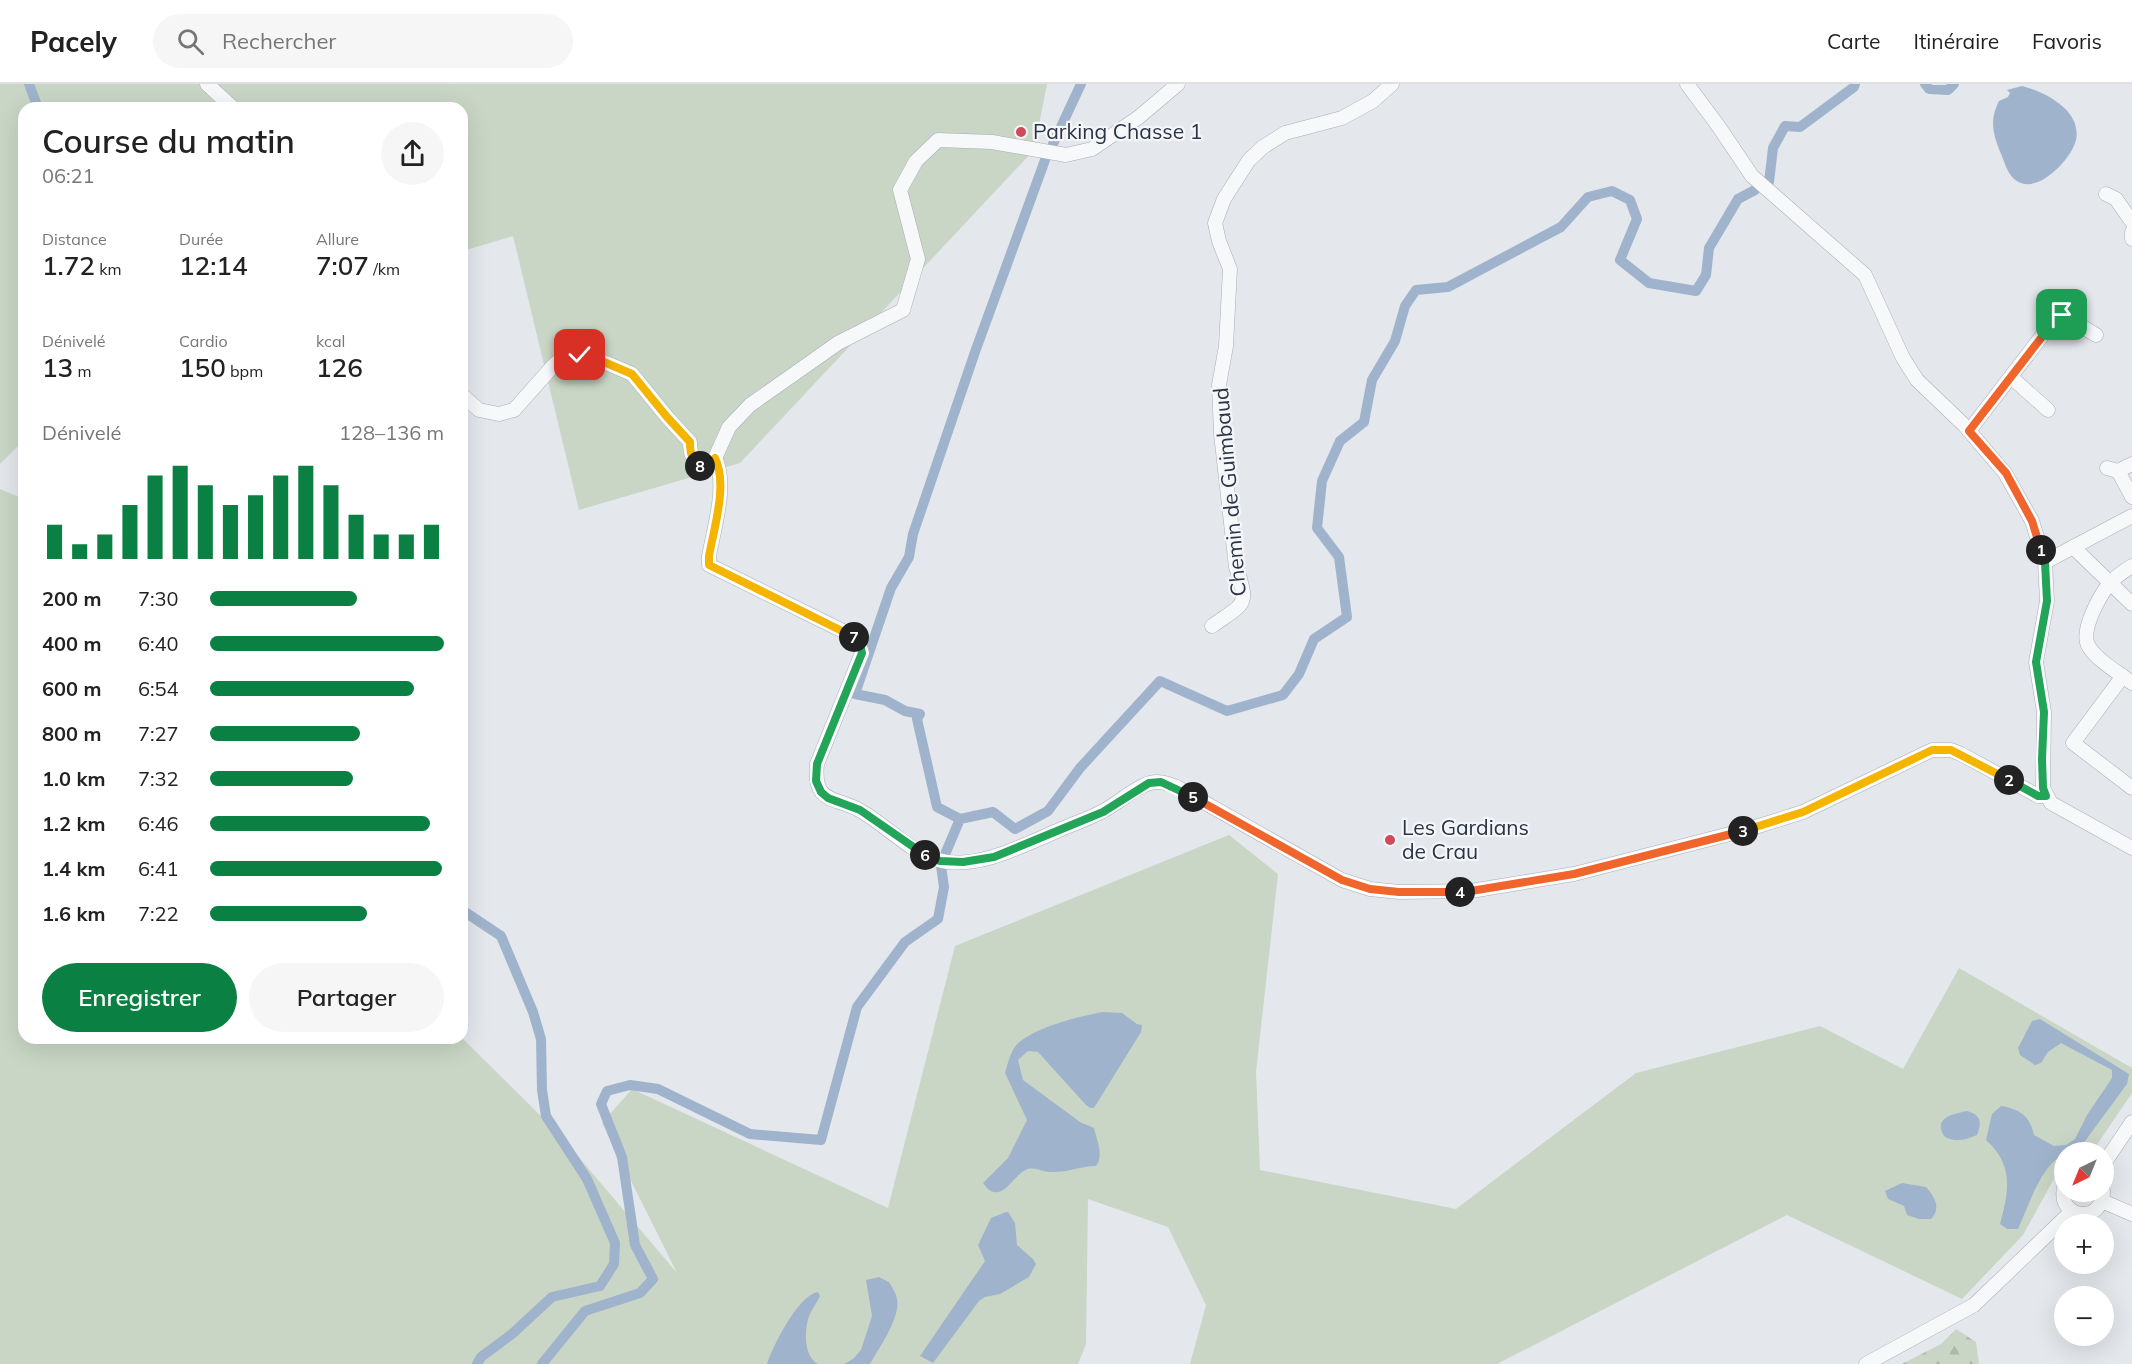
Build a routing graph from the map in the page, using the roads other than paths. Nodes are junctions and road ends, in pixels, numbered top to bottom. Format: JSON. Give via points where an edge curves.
{"nodes":[{"id":1,"x":207,"y":84,"type":"edge"},
{"id":2,"x":1178,"y":84,"type":"edge"},
{"id":3,"x":1392,"y":84,"type":"edge"},
{"id":4,"x":1687,"y":84,"type":"edge"},
{"id":5,"x":226,"y":102,"type":"edge"},
{"id":6,"x":2106,"y":194,"type":"dead end"},
{"id":7,"x":2132,"y":222,"type":"edge"},
{"id":8,"x":2132,"y":232,"type":"edge"},
{"id":9,"x":2132,"y":239,"type":"edge"},
{"id":10,"x":2096,"y":335,"type":"dead end"},
{"id":11,"x":2011,"y":377,"type":"junction"},
{"id":12,"x":468,"y":401,"type":"edge"},
{"id":13,"x":2048,"y":410,"type":"dead end"},
{"id":14,"x":1969,"y":431,"type":"junction"},
{"id":15,"x":715,"y":458,"type":"junction"},
{"id":16,"x":2132,"y":464,"type":"edge"},
{"id":17,"x":2132,"y":497,"type":"edge"},
{"id":18,"x":2132,"y":516,"type":"edge"},
{"id":19,"x":2073,"y":547,"type":"junction"},
{"id":20,"x":2045,"y":562,"type":"junction"},
{"id":21,"x":2132,"y":566,"type":"edge"},
{"id":22,"x":2110,"y":583,"type":"junction"},
{"id":23,"x":2132,"y":604,"type":"edge"},
{"id":24,"x":1212,"y":626,"type":"dead end"},
{"id":25,"x":2127,"y":679,"type":"edge"},
{"id":26,"x":2132,"y":788,"type":"edge"},
{"id":27,"x":2046,"y":796,"type":"junction"},
{"id":28,"x":2132,"y":848,"type":"edge"},
{"id":29,"x":2132,"y":1122,"type":"edge"},
{"id":30,"x":2114,"y":1150,"type":"edge"},
{"id":31,"x":2065,"y":1202,"type":"edge"},
{"id":32,"x":2099,"y":1202,"type":"edge"},
{"id":33,"x":2112,"y":1202,"type":"edge"},
{"id":34,"x":2072,"y":1211,"type":"junction"},
{"id":35,"x":2132,"y":1214,"type":"edge"},
{"id":36,"x":1866,"y":1364,"type":"edge"}],
"edges":[{"from":1,"to":5,"type":"street"},
{"from":2,"to":15,"type":"street","via":[[1092,148],[1066,155],[992,142],[938,140],[916,160],[900,190],[918,260],[903,310],[838,344],[750,405],[729,427]]},
{"from":3,"to":24,"type":"street","name":"Chemin de Guimbaud","via":[[1373,101],[1342,118],[1285,133],[1263,147],[1249,160],[1224,199],[1215,223],[1230,269],[1226,346],[1219,385],[1220,425],[1236,567],[1244,598],[1242,605]]},
{"from":4,"to":14,"type":"street","via":[[1752,176],[1865,275],[1917,380]]},
{"from":6,"to":7,"type":"street","via":[[2116,199]]},
{"from":8,"to":9,"type":"street"},
{"from":10,"to":11,"type":"street","via":[[2062,315]]},
{"from":11,"to":13,"type":"street"},
{"from":11,"to":14,"type":"street"},
{"from":12,"to":15,"type":"street","via":[[479,410],[499,414],[514,411],[565,355],[578,354],[632,374],[690,442],[694,461],[701,467]]},
{"from":14,"to":20,"type":"street","via":[[2006,473],[2032,521]]},
{"from":15,"to":27,"type":"street","via":[[719,466],[719,502],[709,565],[853,636],[860,644],[862,653],[817,764],[816,781],[821,792],[860,810],[940,861],[994,857],[1103,812],[1149,783],[1161,782],[1342,880],[1370,889],[1409,892],[1471,891],[1574,874],[1749,829],[1803,812],[1932,750],[1961,754],[2038,796]]},
{"from":16,"to":17,"type":"street","via":[[2113,470]]},
{"from":18,"to":19,"type":"street"},
{"from":19,"to":20,"type":"street"},
{"from":19,"to":22,"type":"street"},
{"from":20,"to":27,"type":"street","via":[[2047,601],[2036,662],[2044,712],[2042,759]]},
{"from":21,"to":22,"type":"street"},
{"from":22,"to":23,"type":"street"},
{"from":22,"to":25,"type":"street","via":[[2097,602],[2086,633],[2087,645]]},
{"from":25,"to":26,"type":"street","via":[[2073,743]]},
{"from":27,"to":28,"type":"street","via":[[2051,803]]},
{"from":29,"to":30,"type":"street"},
{"from":31,"to":34,"type":"street"},
{"from":32,"to":34,"type":"street","via":[[2089,1213]]},
{"from":33,"to":35,"type":"street"},
{"from":34,"to":36,"type":"street","via":[[1974,1305]]}]}
